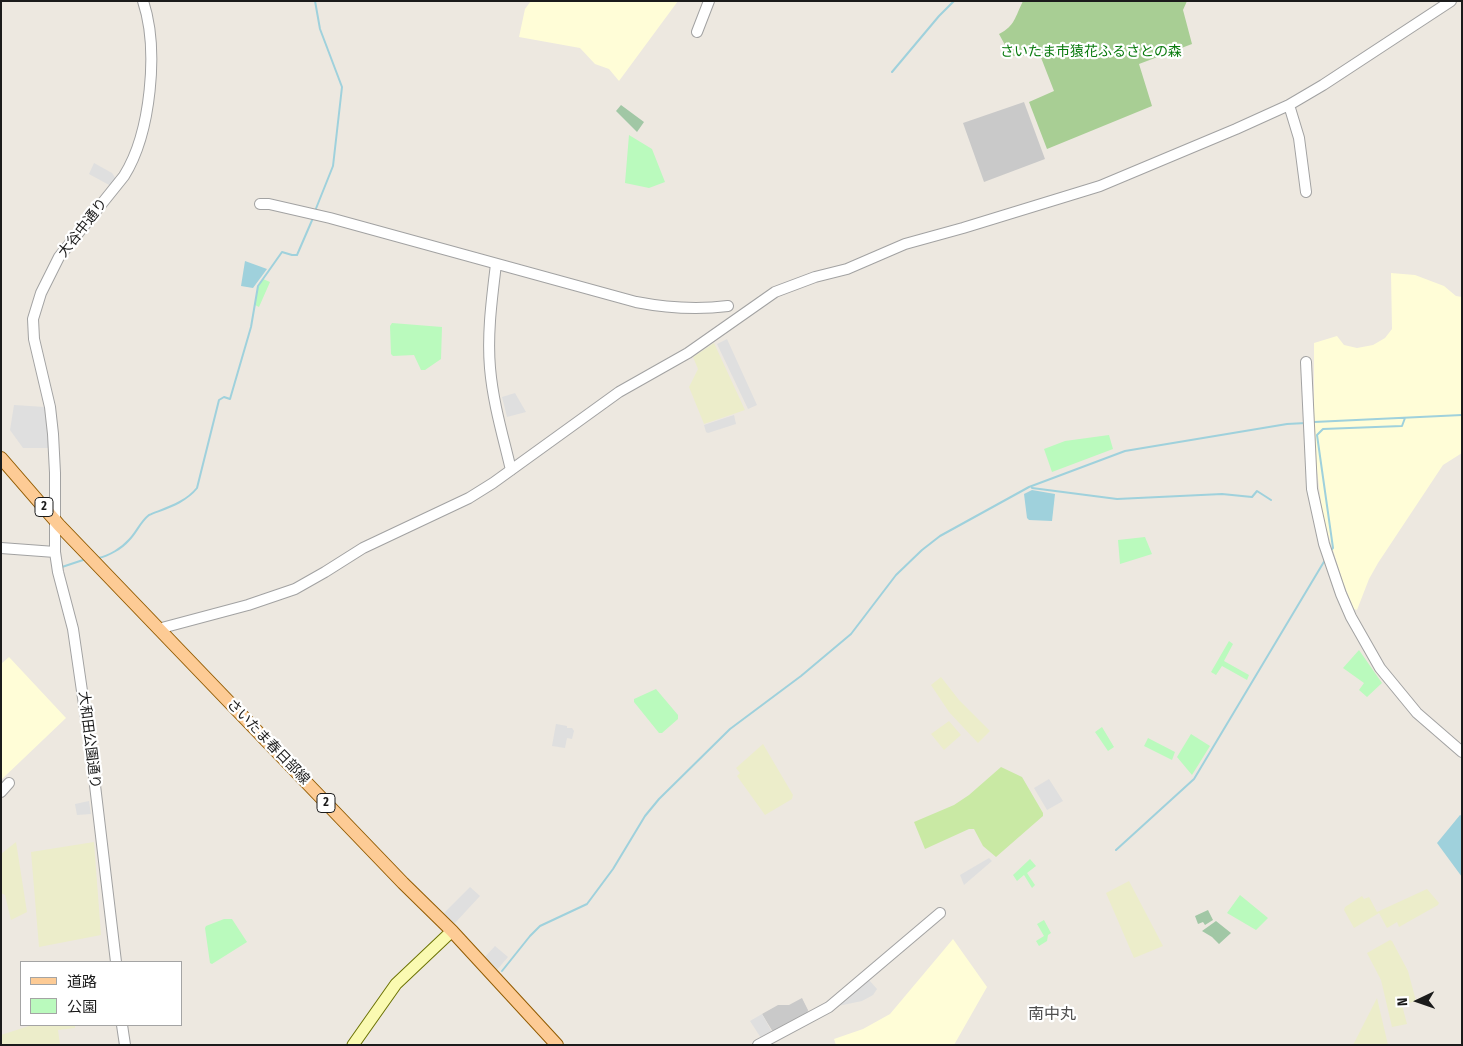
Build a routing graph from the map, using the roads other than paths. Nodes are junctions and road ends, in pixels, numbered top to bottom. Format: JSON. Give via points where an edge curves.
{"nodes":[{"id":1,"x":143,"y":1,"type":"edge"},
{"id":2,"x":708,"y":1,"type":"edge"},
{"id":3,"x":1451,"y":1,"type":"edge"},
{"id":4,"x":697,"y":32,"type":"dead end"},
{"id":5,"x":1289,"y":105,"type":"junction"},
{"id":6,"x":1306,"y":192,"type":"dead end"},
{"id":7,"x":260,"y":204,"type":"dead end"},
{"id":8,"x":496,"y":264,"type":"junction"},
{"id":9,"x":728,"y":306,"type":"dead end"},
{"id":10,"x":1306,"y":362,"type":"dead end"},
{"id":11,"x":1,"y":458,"type":"edge"},
{"id":12,"x":511,"y":470,"type":"junction"},
{"id":13,"x":54,"y":520,"type":"junction"},
{"id":14,"x":1,"y":548,"type":"edge"},
{"id":15,"x":55,"y":552,"type":"junction"},
{"id":16,"x":158,"y":629,"type":"junction"},
{"id":17,"x":1462,"y":752,"type":"edge"},
{"id":18,"x":9,"y":783,"type":"dead end"},
{"id":19,"x":1,"y":792,"type":"edge"},
{"id":20,"x":940,"y":914,"type":"dead end"},
{"id":21,"x":452,"y":931,"type":"junction"},
{"id":22,"x":116,"y":961,"type":"edge"},
{"id":23,"x":122,"y":1026,"type":"edge"},
{"id":24,"x":125,"y":1045,"type":"edge"},
{"id":25,"x":353,"y":1045,"type":"edge"},
{"id":26,"x":557,"y":1045,"type":"edge"},
{"id":27,"x":758,"y":1045,"type":"edge"}],
"edges":[{"from":1,"to":13,"type":"street","name":"大谷中通り","via":[[151,31],[151,78],[149,98],[130,166],[59,257],[41,293],[33,319],[34,339],[54,434]]},
{"from":2,"to":4,"type":"street"},
{"from":3,"to":5,"type":"street"},
{"from":5,"to":6,"type":"street","via":[[1299,138]]},
{"from":5,"to":12,"type":"street","via":[[1100,186],[905,244],[847,269],[775,292],[688,353],[619,392]]},
{"from":7,"to":8,"type":"street","via":[[330,218]]},
{"from":8,"to":9,"type":"street","via":[[612,297],[658,306]]},
{"from":8,"to":12,"type":"street","via":[[490,316],[490,368],[495,407]]},
{"from":10,"to":17,"type":"street","via":[[1312,489],[1324,544],[1341,594],[1380,668],[1417,713]]},
{"from":11,"to":13,"type":"main road","name":"さいたま春日部線","number":"2"},
{"from":12,"to":16,"type":"street","via":[[469,498],[363,548],[294,589]]},
{"from":13,"to":15,"type":"street","name":"大和田公園通り"},
{"from":13,"to":16,"type":"main road","name":"さいたま春日部線","number":"2"},
{"from":14,"to":15,"type":"street"},
{"from":15,"to":22,"type":"street","name":"大和田公園通り","via":[[73,629]]},
{"from":16,"to":21,"type":"main road","name":"さいたま春日部線","number":"2"},
{"from":18,"to":19,"type":"street"},
{"from":20,"to":27,"type":"street","via":[[829,1007]]},
{"from":21,"to":25,"type":"main road","via":[[396,984]]},
{"from":21,"to":26,"type":"main road","name":"さいたま春日部線","number":"2"},
{"from":23,"to":24,"type":"street"}]}
